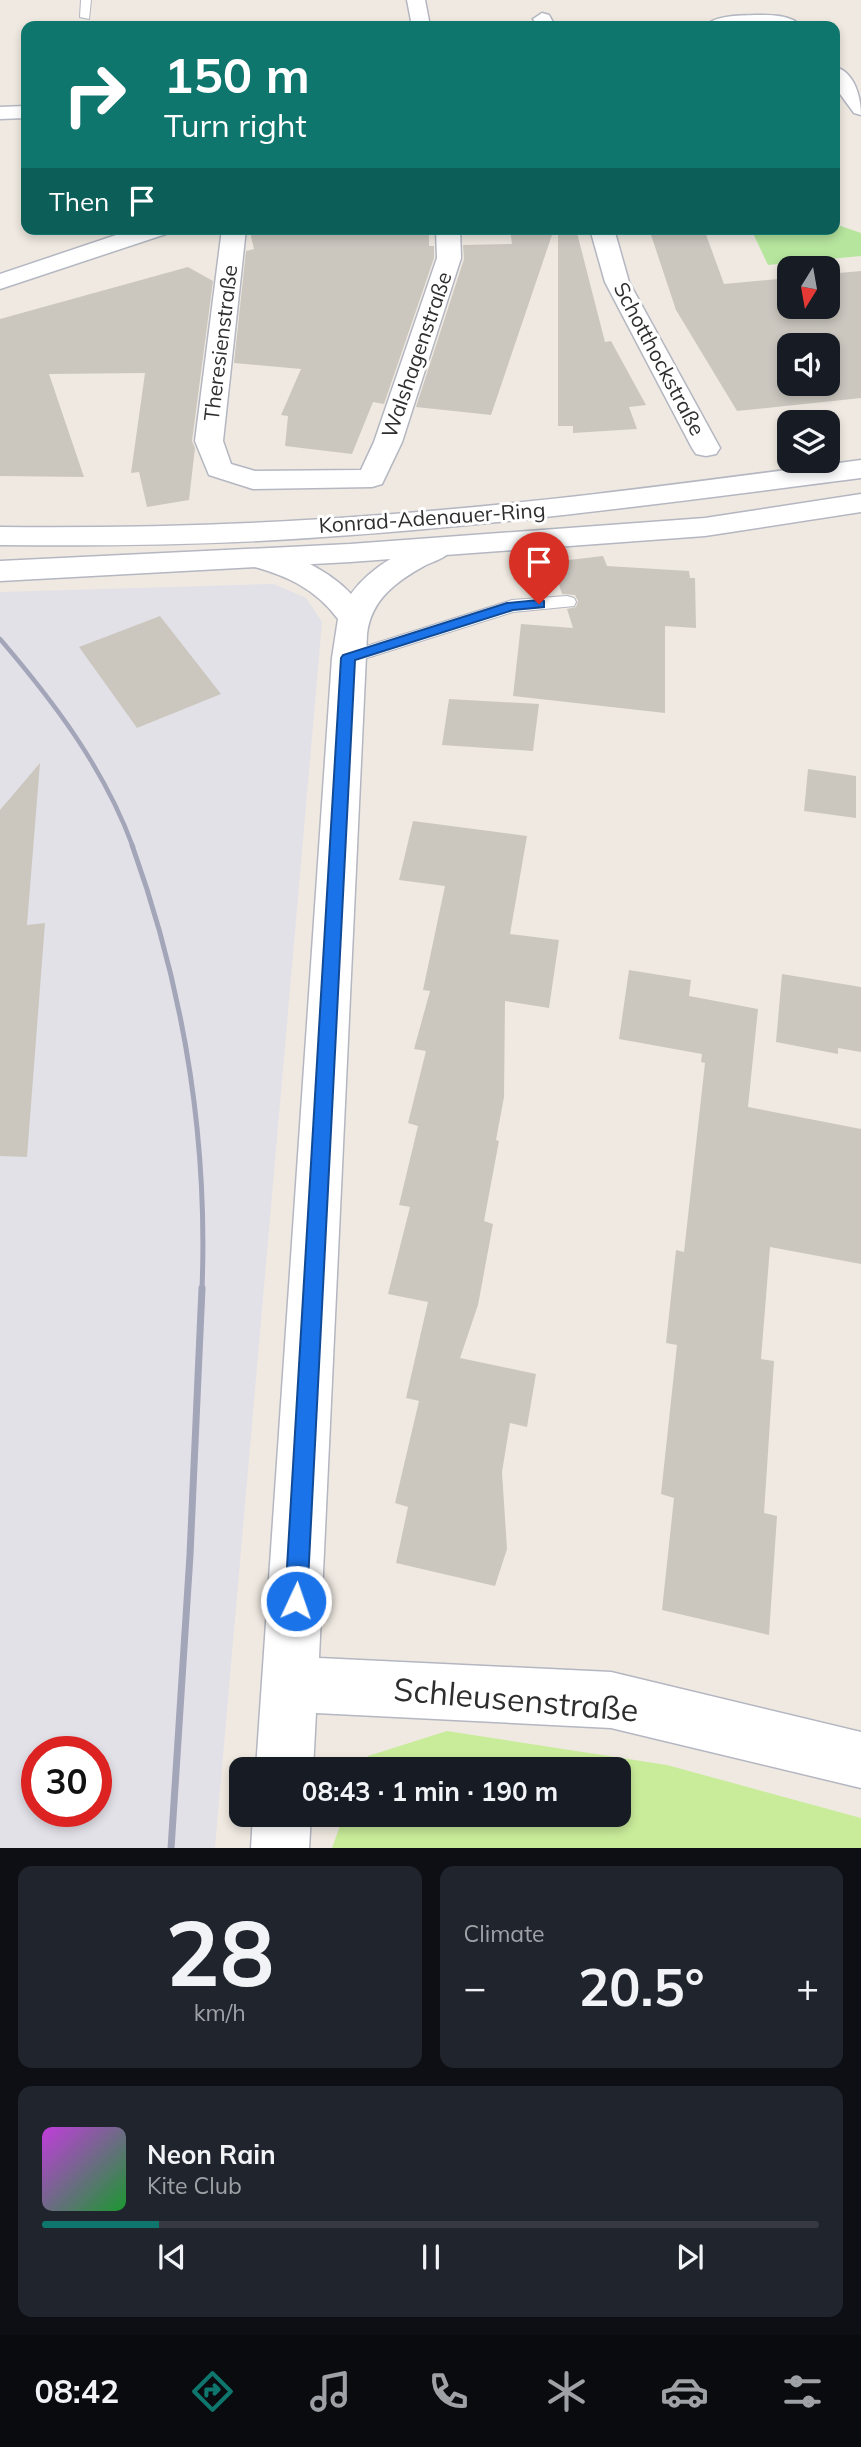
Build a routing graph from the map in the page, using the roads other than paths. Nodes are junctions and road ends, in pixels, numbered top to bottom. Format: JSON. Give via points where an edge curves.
{"nodes":[{"id":1,"x":86,"y":0,"type":"edge"},
{"id":2,"x":416,"y":0,"type":"edge"},
{"id":3,"x":85,"y":17,"type":"dead end"},
{"id":4,"x":420,"y":21,"type":"edge"},
{"id":5,"x":840,"y":80,"type":"edge"},
{"id":6,"x":861,"y":108,"type":"edge"},
{"id":7,"x":21,"y":112,"type":"edge"},
{"id":8,"x":0,"y":113,"type":"edge"},
{"id":9,"x":140,"y":235,"type":"edge"},
{"id":10,"x":233,"y":235,"type":"edge"},
{"id":11,"x":448,"y":235,"type":"edge"},
{"id":12,"x":604,"y":235,"type":"edge"},
{"id":13,"x":1,"y":281,"type":"edge"},
{"id":14,"x":706,"y":448,"type":"dead end"},
{"id":15,"x":861,"y":469,"type":"edge"},
{"id":16,"x":372,"y":478,"type":"joint"},
{"id":17,"x":861,"y":503,"type":"edge"},
{"id":18,"x":0,"y":536,"type":"edge"},
{"id":19,"x":439,"y":547,"type":"junction"},
{"id":20,"x":259,"y":558,"type":"junction"},
{"id":21,"x":0,"y":571,"type":"edge"},
{"id":22,"x":567,"y":602,"type":"dead end"},
{"id":23,"x":351,"y":637,"type":"junction"},
{"id":24,"x":291,"y":1684,"type":"junction"},
{"id":25,"x":286,"y":1757,"type":"edge"},
{"id":26,"x":861,"y":1760,"type":"edge"},
{"id":27,"x":281,"y":1827,"type":"edge"},
{"id":28,"x":280,"y":1848,"type":"edge"}],
"edges":[{"from":1,"to":3,"type":"lane"},
{"from":2,"to":4,"type":"street"},
{"from":5,"to":6,"type":"street"},
{"from":7,"to":8,"type":"street"},
{"from":9,"to":13,"type":"street"},
{"from":10,"to":16,"type":"street","name":"Theresienstraße","via":[[209,441],[219,469],[253,480]]},
{"from":11,"to":16,"type":"street","name":"Walshagenstraße","via":[[449,258]]},
{"from":12,"to":14,"type":"street","name":"Schotthockstraße","via":[[617,282]]},
{"from":15,"to":18,"type":"street","name":"Konrad-Adenauer-Ring","via":[[509,513],[246,532]]},
{"from":17,"to":19,"type":"street","name":"Konrad-Adenauer-Ring","via":[[705,527]]},
{"from":19,"to":20,"type":"street","name":"Konrad-Adenauer-Ring"},
{"from":19,"to":23,"type":"street","via":[[391,573],[371,590]]},
{"from":20,"to":21,"type":"street","name":"Konrad-Adenauer-Ring"},
{"from":20,"to":23,"type":"street","via":[[293,568],[335,591]]},
{"from":22,"to":23,"type":"lane","via":[[512,606]]},
{"from":23,"to":24,"type":"street"},
{"from":24,"to":25,"type":"street"},
{"from":24,"to":26,"type":"street","name":"Schleusenstraße","via":[[611,1700]]},
{"from":27,"to":28,"type":"street"}]}
